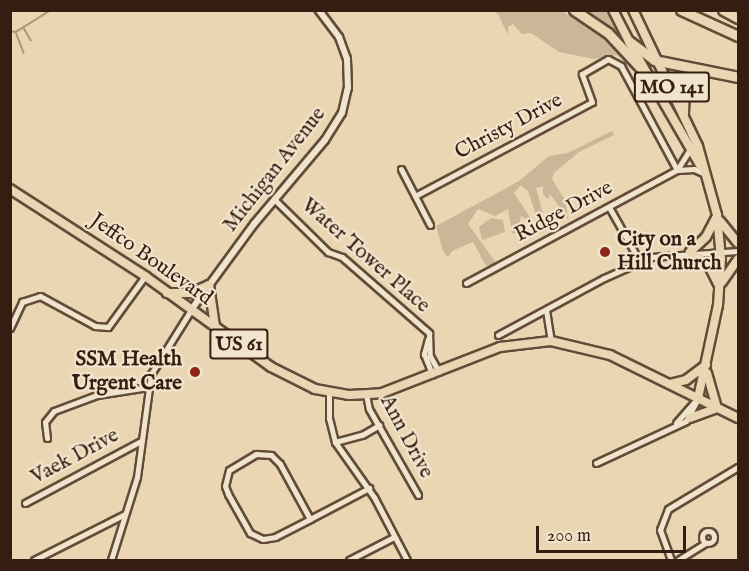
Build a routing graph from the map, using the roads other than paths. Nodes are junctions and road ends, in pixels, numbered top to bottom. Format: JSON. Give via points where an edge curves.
{"nodes":[{"id":1,"x":319,"y":10,"type":"edge"},
{"id":2,"x":574,"y":10,"type":"edge"},
{"id":3,"x":613,"y":10,"type":"edge"},
{"id":4,"x":633,"y":10,"type":"edge"},
{"id":5,"x":681,"y":10,"type":"edge"},
{"id":6,"x":723,"y":10,"type":"edge"},
{"id":7,"x":738,"y":18,"type":"edge"},
{"id":8,"x":738,"y":36,"type":"edge"},
{"id":9,"x":629,"y":41,"type":"junction"},
{"id":10,"x":660,"y":61,"type":"junction"},
{"id":11,"x":710,"y":72,"type":"junction"},
{"id":12,"x":648,"y":76,"type":"junction"},
{"id":13,"x":738,"y":77,"type":"edge"},
{"id":14,"x":683,"y":113,"type":"junction"},
{"id":15,"x":689,"y":151,"type":"junction"},
{"id":16,"x":401,"y":169,"type":"dead end"},
{"id":17,"x":677,"y":170,"type":"junction"},
{"id":18,"x":704,"y":171,"type":"junction"},
{"id":19,"x":10,"y":189,"type":"edge"},
{"id":20,"x":415,"y":196,"type":"junction"},
{"id":21,"x":274,"y":199,"type":"junction"},
{"id":22,"x":609,"y":207,"type":"junction"},
{"id":23,"x":717,"y":215,"type":"junction"},
{"id":24,"x":430,"y":225,"type":"dead end"},
{"id":25,"x":738,"y":243,"type":"edge"},
{"id":26,"x":721,"y":251,"type":"junction"},
{"id":27,"x":738,"y":251,"type":"edge"},
{"id":28,"x":690,"y":252,"type":"junction"},
{"id":29,"x":738,"y":259,"type":"edge"},
{"id":30,"x":640,"y":262,"type":"junction"},
{"id":31,"x":145,"y":276,"type":"junction"},
{"id":32,"x":466,"y":283,"type":"dead end"},
{"id":33,"x":209,"y":285,"type":"junction"},
{"id":34,"x":719,"y":288,"type":"junction"},
{"id":35,"x":167,"y":293,"type":"junction"},
{"id":36,"x":192,"y":310,"type":"junction"},
{"id":37,"x":546,"y":310,"type":"junction"},
{"id":38,"x":216,"y":327,"type":"junction"},
{"id":39,"x":10,"y":328,"type":"edge"},
{"id":40,"x":498,"y":335,"type":"dead end"},
{"id":41,"x":552,"y":340,"type":"junction"},
{"id":42,"x":706,"y":365,"type":"junction"},
{"id":43,"x":436,"y":373,"type":"junction"},
{"id":44,"x":670,"y":384,"type":"junction"},
{"id":45,"x":148,"y":387,"type":"junction"},
{"id":46,"x":329,"y":392,"type":"junction"},
{"id":47,"x":366,"y":394,"type":"junction"},
{"id":48,"x":698,"y":398,"type":"junction"},
{"id":49,"x":717,"y":408,"type":"junction"},
{"id":50,"x":690,"y":418,"type":"junction"},
{"id":51,"x":738,"y":418,"type":"edge"},
{"id":52,"x":676,"y":423,"type":"junction"},
{"id":53,"x":379,"y":425,"type":"junction"},
{"id":54,"x":47,"y":438,"type":"dead end"},
{"id":55,"x":141,"y":441,"type":"junction"},
{"id":56,"x":335,"y":442,"type":"junction"},
{"id":57,"x":596,"y":463,"type":"dead end"},
{"id":58,"x":738,"y":466,"type":"edge"},
{"id":59,"x":369,"y":488,"type":"junction"},
{"id":60,"x":418,"y":495,"type":"dead end"},
{"id":61,"x":25,"y":503,"type":"dead end"},
{"id":62,"x":125,"y":514,"type":"junction"},
{"id":63,"x":310,"y":519,"type":"junction"},
{"id":64,"x":394,"y":537,"type":"junction"},
{"id":65,"x":705,"y":543,"type":"dead end"},
{"id":66,"x":34,"y":561,"type":"edge"},
{"id":67,"x":111,"y":561,"type":"edge"},
{"id":68,"x":349,"y":561,"type":"edge"},
{"id":69,"x":407,"y":561,"type":"edge"},
{"id":70,"x":671,"y":561,"type":"edge"},
{"id":71,"x":678,"y":561,"type":"edge"}],
"edges":[{"from":1,"to":21,"type":"street","name":"Michigan Avenue","via":[[343,46],[349,73],[346,101],[325,140]]},
{"from":2,"to":12,"type":"highway","via":[[608,33]]},
{"from":3,"to":9,"type":"main road","number":"MO 141"},
{"from":4,"to":10,"type":"main road","number":"MO 141"},
{"from":5,"to":8,"type":"highway"},
{"from":6,"to":7,"type":"highway"},
{"from":9,"to":10,"type":"highway","via":[[645,56]]},
{"from":9,"to":12,"type":"main road","number":"MO 141"},
{"from":10,"to":11,"type":"highway"},
{"from":10,"to":14,"type":"main road","number":"MO 141"},
{"from":11,"to":13,"type":"highway"},
{"from":11,"to":14,"type":"highway","via":[[688,80],[682,95]]},
{"from":12,"to":15,"type":"main road","number":"MO 141"},
{"from":14,"to":18,"type":"main road","number":"MO 141"},
{"from":15,"to":17,"type":"street","name":"Ridge Drive"},
{"from":15,"to":18,"type":"main road","number":"MO 141"},
{"from":16,"to":20,"type":"street"},
{"from":17,"to":18,"type":"street"},
{"from":17,"to":20,"type":"street","name":"Christy Drive","via":[[619,63],[605,60],[582,74],[592,102]]},
{"from":17,"to":22,"type":"street","name":"Ridge Drive"},
{"from":18,"to":23,"type":"main road","number":"MO 141"},
{"from":19,"to":31,"type":"main road","name":"Jeffco Boulevard","number":"US 61"},
{"from":20,"to":24,"type":"street"},
{"from":21,"to":33,"type":"street","name":"Michigan Avenue"},
{"from":21,"to":43,"type":"street","name":"Water Tower Place","via":[[328,252],[342,257],[429,333]]},
{"from":22,"to":30,"type":"street"},
{"from":22,"to":32,"type":"street","name":"Ridge Drive"},
{"from":23,"to":25,"type":"main road"},
{"from":23,"to":26,"type":"main road","number":"MO 141"},
{"from":23,"to":28,"type":"main road","via":[[710,233]]},
{"from":26,"to":27,"type":"street"},
{"from":26,"to":28,"type":"street"},
{"from":26,"to":34,"type":"main road","number":"MO 141"},
{"from":28,"to":30,"type":"street","via":[[662,254]]},
{"from":28,"to":34,"type":"main road","via":[[708,264]]},
{"from":29,"to":34,"type":"main road"},
{"from":30,"to":37,"type":"street"},
{"from":31,"to":35,"type":"main road","name":"Jeffco Boulevard","number":"US 61"},
{"from":31,"to":39,"type":"street","via":[[108,327],[95,327],[40,296],[22,302]]},
{"from":33,"to":35,"type":"main road","via":[[191,293]]},
{"from":33,"to":36,"type":"street","name":"Michigan Avenue"},
{"from":33,"to":38,"type":"main road"},
{"from":34,"to":42,"type":"main road","number":"MO 141"},
{"from":35,"to":36,"type":"main road","name":"Jeffco Boulevard","number":"US 61"},
{"from":36,"to":38,"type":"main road","name":"Jeffco Boulevard","number":"US 61"},
{"from":36,"to":45,"type":"street","via":[[155,364]]},
{"from":37,"to":40,"type":"street"},
{"from":37,"to":41,"type":"street"},
{"from":38,"to":46,"type":"main road","name":"Jeffco Boulevard","number":"US 61","via":[[284,375]]},
{"from":41,"to":43,"type":"main road","name":"Jeffco Boulevard","number":"US 61","via":[[509,344]]},
{"from":41,"to":44,"type":"main road","name":"Jeffco Boulevard","number":"US 61","via":[[610,355]]},
{"from":42,"to":44,"type":"main road","via":[[686,380]]},
{"from":42,"to":48,"type":"main road","number":"MO 141"},
{"from":42,"to":49,"type":"main road"},
{"from":43,"to":47,"type":"main road","name":"Jeffco Boulevard","number":"US 61","via":[[401,388]]},
{"from":44,"to":48,"type":"main road","name":"Jeffco Boulevard","number":"US 61"},
{"from":45,"to":54,"type":"street","via":[[97,395],[54,411],[45,422]]},
{"from":45,"to":55,"type":"street"},
{"from":46,"to":47,"type":"main road","name":"Jeffco Boulevard","number":"US 61"},
{"from":46,"to":56,"type":"street","via":[[329,418]]},
{"from":47,"to":53,"type":"street","name":"Ann Drive"},
{"from":48,"to":49,"type":"main road","name":"Jeffco Boulevard","number":"US 61"},
{"from":48,"to":50,"type":"street"},
{"from":48,"to":52,"type":"street"},
{"from":49,"to":50,"type":"main road"},
{"from":49,"to":51,"type":"main road","name":"Jeffco Boulevard","number":"US 61"},
{"from":50,"to":52,"type":"street"},
{"from":52,"to":57,"type":"street"},
{"from":53,"to":56,"type":"street","via":[[362,435]]},
{"from":53,"to":60,"type":"street","name":"Ann Drive"},
{"from":55,"to":61,"type":"street","name":"Vaek Drive"},
{"from":55,"to":62,"type":"street","via":[[137,477]]},
{"from":56,"to":59,"type":"street"},
{"from":58,"to":70,"type":"street","via":[[668,509],[660,530]]},
{"from":59,"to":63,"type":"street"},
{"from":59,"to":64,"type":"street"},
{"from":62,"to":66,"type":"street"},
{"from":62,"to":67,"type":"street"},
{"from":63,"to":63,"type":"street","via":[[280,464],[271,455],[256,454],[229,470],[225,486],[253,536],[268,539]]},
{"from":64,"to":68,"type":"street"},
{"from":64,"to":69,"type":"street"},
{"from":65,"to":71,"type":"street"}]}
